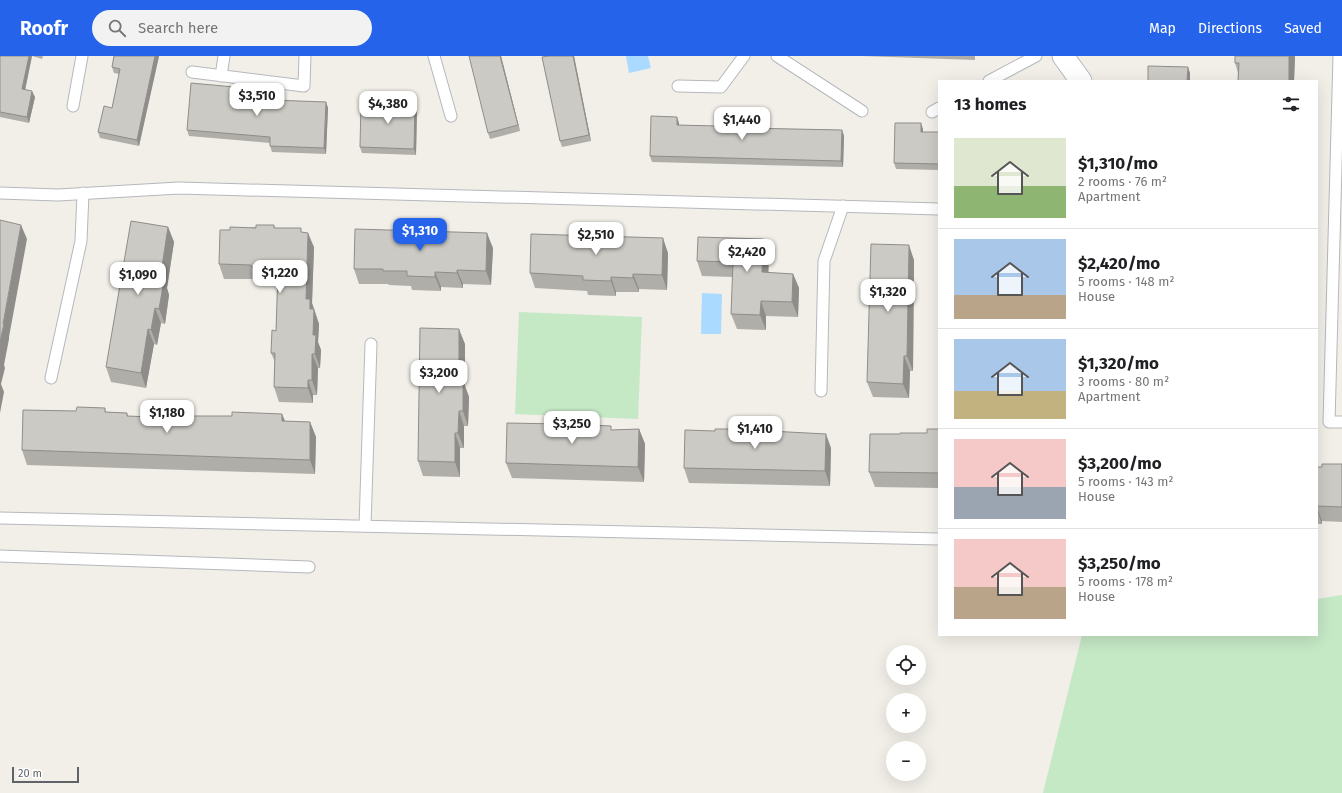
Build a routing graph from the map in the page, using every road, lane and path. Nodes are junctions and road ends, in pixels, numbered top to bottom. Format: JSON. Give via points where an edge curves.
{"nodes":[{"id":1,"x":82,"y":56,"type":"edge"},
{"id":2,"x":224,"y":56,"type":"edge"},
{"id":3,"x":305,"y":56,"type":"edge"},
{"id":4,"x":434,"y":56,"type":"edge"},
{"id":5,"x":744,"y":56,"type":"edge"},
{"id":6,"x":777,"y":56,"type":"edge"},
{"id":7,"x":1036,"y":56,"type":"edge"},
{"id":8,"x":1063,"y":56,"type":"edge"},
{"id":9,"x":1340,"y":59,"type":"edge"},
{"id":10,"x":192,"y":72,"type":"dead end"},
{"id":11,"x":221,"y":76,"type":"junction"},
{"id":12,"x":991,"y":80,"type":"edge"},
{"id":13,"x":1080,"y":80,"type":"edge"},
{"id":14,"x":678,"y":86,"type":"dead end"},
{"id":15,"x":73,"y":106,"type":"dead end"},
{"id":16,"x":862,"y":111,"type":"dead end"},
{"id":17,"x":451,"y":116,"type":"dead end"},
{"id":18,"x":0,"y":192,"type":"edge"},
{"id":19,"x":83,"y":193,"type":"junction"},
{"id":20,"x":843,"y":206,"type":"junction"},
{"id":21,"x":938,"y":209,"type":"edge"},
{"id":22,"x":371,"y":344,"type":"dead end"},
{"id":23,"x":51,"y":378,"type":"dead end"},
{"id":24,"x":821,"y":391,"type":"dead end"},
{"id":25,"x":1342,"y":422,"type":"edge"},
{"id":26,"x":0,"y":518,"type":"edge"},
{"id":27,"x":365,"y":526,"type":"junction"},
{"id":28,"x":938,"y":539,"type":"edge"},
{"id":29,"x":0,"y":556,"type":"edge"},
{"id":30,"x":309,"y":567,"type":"dead end"}],
"edges":[{"from":1,"to":15,"type":"lane"},
{"from":2,"to":11,"type":"lane"},
{"from":3,"to":11,"type":"lane","via":[[304,86]]},
{"from":4,"to":17,"type":"lane"},
{"from":5,"to":14,"type":"lane","via":[[721,87]]},
{"from":6,"to":16,"type":"lane"},
{"from":7,"to":12,"type":"lane"},
{"from":8,"to":13,"type":"street"},
{"from":9,"to":25,"type":"lane","via":[[1329,422]]},
{"from":10,"to":11,"type":"lane"},
{"from":18,"to":19,"type":"lane","via":[[58,195]]},
{"from":19,"to":20,"type":"lane","via":[[179,188]]},
{"from":19,"to":23,"type":"lane","via":[[81,241]]},
{"from":20,"to":21,"type":"lane"},
{"from":20,"to":24,"type":"lane","via":[[824,261]]},
{"from":22,"to":27,"type":"lane"},
{"from":26,"to":27,"type":"lane"},
{"from":27,"to":28,"type":"lane"},
{"from":29,"to":30,"type":"lane"}]}
